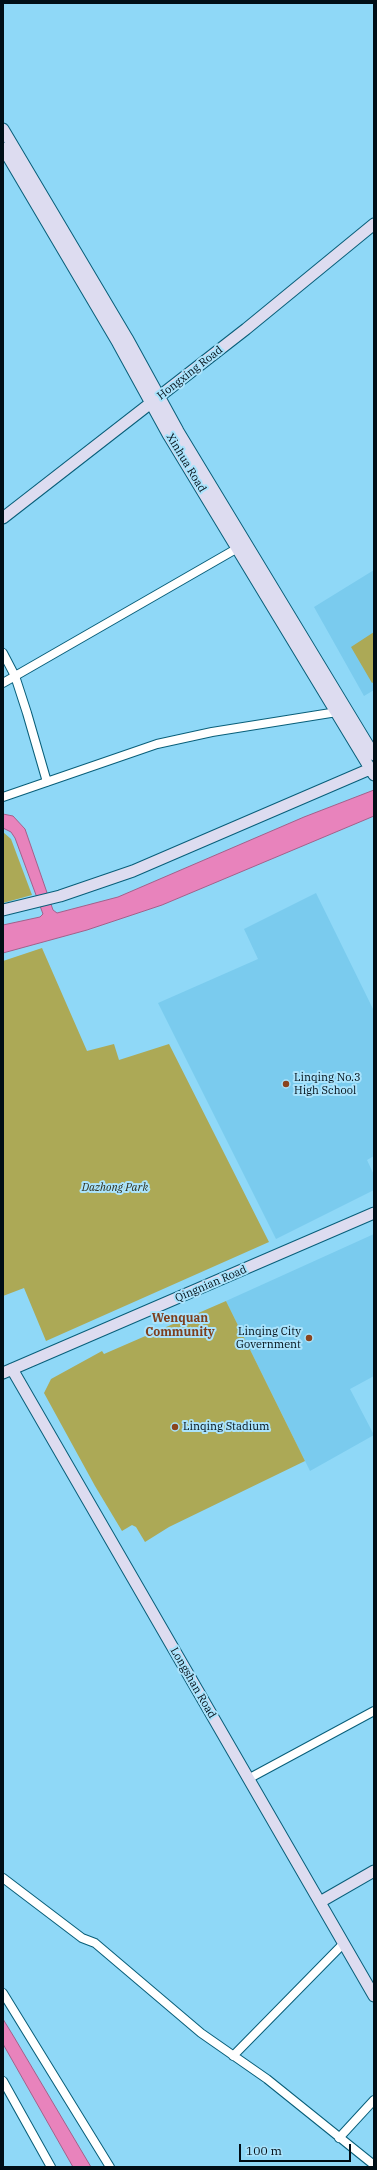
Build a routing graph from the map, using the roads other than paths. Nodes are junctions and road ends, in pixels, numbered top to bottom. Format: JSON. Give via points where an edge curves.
{"nodes":[{"id":1,"x":3,"y":129,"type":"edge"},
{"id":2,"x":3,"y":148,"type":"edge"},
{"id":3,"x":374,"y":224,"type":"edge"},
{"id":4,"x":155,"y":400,"type":"junction"},
{"id":5,"x":3,"y":518,"type":"edge"},
{"id":6,"x":236,"y":549,"type":"junction"},
{"id":7,"x":3,"y":653,"type":"edge"},
{"id":8,"x":15,"y":676,"type":"junction"},
{"id":9,"x":3,"y":683,"type":"edge"},
{"id":10,"x":337,"y":712,"type":"junction"},
{"id":11,"x":374,"y":756,"type":"edge"},
{"id":12,"x":372,"y":772,"type":"edge"},
{"id":13,"x":47,"y":782,"type":"junction"},
{"id":14,"x":3,"y":797,"type":"edge"},
{"id":15,"x":3,"y":910,"type":"edge"},
{"id":16,"x":374,"y":1213,"type":"edge"},
{"id":17,"x":8,"y":1371,"type":"edge"},
{"id":18,"x":374,"y":1711,"type":"edge"},
{"id":19,"x":248,"y":1779,"type":"junction"},
{"id":20,"x":374,"y":1871,"type":"edge"},
{"id":21,"x":3,"y":1878,"type":"edge"},
{"id":22,"x":320,"y":1902,"type":"junction"},
{"id":23,"x":344,"y":1943,"type":"junction"},
{"id":24,"x":3,"y":1993,"type":"edge"},
{"id":25,"x":374,"y":1996,"type":"edge"},
{"id":26,"x":233,"y":2056,"type":"junction"},
{"id":27,"x":3,"y":2081,"type":"edge"},
{"id":28,"x":374,"y":2100,"type":"edge"},
{"id":29,"x":339,"y":2138,"type":"junction"},
{"id":30,"x":374,"y":2165,"type":"edge"},
{"id":31,"x":51,"y":2167,"type":"edge"},
{"id":32,"x":110,"y":2167,"type":"edge"}],
"edges":[{"from":1,"to":4,"type":"street","name":"Xinhua Road"},
{"from":2,"to":4,"type":"street","name":"Xinhua Road"},
{"from":3,"to":4,"type":"street","name":"Hongxing Road"},
{"from":4,"to":5,"type":"street","name":"Hongxing Road"},
{"from":4,"to":6,"type":"street","name":"Xinhua Road"},
{"from":4,"to":11,"type":"street","name":"Xinhua Road"},
{"from":6,"to":8,"type":"street"},
{"from":6,"to":10,"type":"street","name":"Xinhua Road"},
{"from":7,"to":8,"type":"street"},
{"from":8,"to":9,"type":"street"},
{"from":8,"to":13,"type":"street"},
{"from":10,"to":12,"type":"street","name":"Xinhua Road"},
{"from":10,"to":13,"type":"street","via":[[212,732],[157,744]]},
{"from":12,"to":15,"type":"street","via":[[133,871],[60,896]]},
{"from":13,"to":14,"type":"street"},
{"from":16,"to":17,"type":"street","name":"Qingnian Road"},
{"from":17,"to":19,"type":"street","name":"Longshan Road"},
{"from":18,"to":19,"type":"street"},
{"from":19,"to":22,"type":"street","name":"Longshan Road"},
{"from":20,"to":22,"type":"street"},
{"from":21,"to":26,"type":"street","via":[[82,1938],[95,1943],[201,2033]]},
{"from":22,"to":23,"type":"street","name":"Longshan Road"},
{"from":23,"to":25,"type":"street","name":"Longshan Road"},
{"from":23,"to":26,"type":"street"},
{"from":24,"to":32,"type":"street"},
{"from":26,"to":29,"type":"street","via":[[267,2079]]},
{"from":27,"to":31,"type":"street"},
{"from":28,"to":29,"type":"street"},
{"from":29,"to":30,"type":"street"}]}
